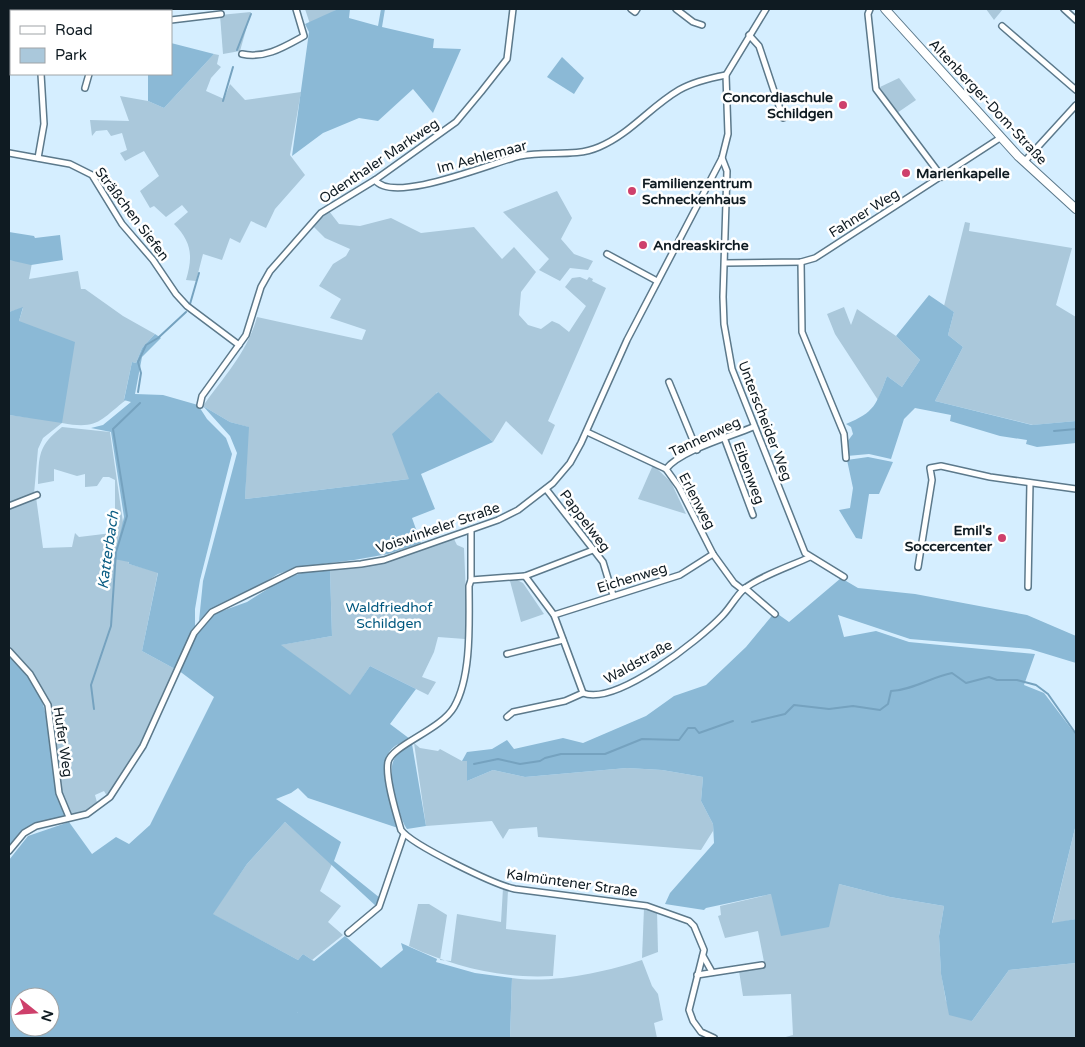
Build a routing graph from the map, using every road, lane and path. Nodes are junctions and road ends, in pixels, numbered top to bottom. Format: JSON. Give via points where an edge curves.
{"nodes":[{"id":1,"x":296,"y":9,"type":"edge"},
{"id":2,"x":513,"y":9,"type":"edge"},
{"id":3,"x":631,"y":9,"type":"edge"},
{"id":4,"x":637,"y":9,"type":"edge"},
{"id":5,"x":676,"y":9,"type":"edge"},
{"id":6,"x":766,"y":9,"type":"edge"},
{"id":7,"x":870,"y":9,"type":"edge"},
{"id":8,"x":885,"y":9,"type":"edge"},
{"id":9,"x":1064,"y":9,"type":"edge"},
{"id":10,"x":220,"y":14,"type":"dead end"},
{"id":11,"x":172,"y":20,"type":"edge"},
{"id":12,"x":1076,"y":20,"type":"edge"},
{"id":13,"x":702,"y":25,"type":"dead end"},
{"id":14,"x":1002,"y":26,"type":"dead end"},
{"id":15,"x":749,"y":35,"type":"junction"},
{"id":16,"x":242,"y":54,"type":"dead end"},
{"id":17,"x":41,"y":75,"type":"edge"},
{"id":18,"x":90,"y":75,"type":"edge"},
{"id":19,"x":726,"y":75,"type":"junction"},
{"id":20,"x":85,"y":88,"type":"dead end"},
{"id":21,"x":1076,"y":90,"type":"edge"},
{"id":22,"x":1076,"y":105,"type":"edge"},
{"id":23,"x":783,"y":118,"type":"dead end"},
{"id":24,"x":1000,"y":138,"type":"junction"},
{"id":25,"x":9,"y":153,"type":"edge"},
{"id":26,"x":38,"y":158,"type":"junction"},
{"id":27,"x":722,"y":158,"type":"junction"},
{"id":28,"x":1024,"y":162,"type":"junction"},
{"id":29,"x":942,"y":177,"type":"junction"},
{"id":30,"x":375,"y":180,"type":"junction"},
{"id":31,"x":1076,"y":209,"type":"edge"},
{"id":32,"x":607,"y":254,"type":"dead end"},
{"id":33,"x":801,"y":262,"type":"junction"},
{"id":34,"x":725,"y":263,"type":"junction"},
{"id":35,"x":657,"y":282,"type":"junction"},
{"id":36,"x":239,"y":345,"type":"junction"},
{"id":37,"x":670,"y":382,"type":"dead end"},
{"id":38,"x":200,"y":404,"type":"dead end"},
{"id":39,"x":753,"y":427,"type":"junction"},
{"id":40,"x":587,"y":432,"type":"junction"},
{"id":41,"x":725,"y":440,"type":"junction"},
{"id":42,"x":696,"y":450,"type":"junction"},
{"id":43,"x":846,"y":458,"type":"dead end"},
{"id":44,"x":666,"y":469,"type":"junction"},
{"id":45,"x":1030,"y":483,"type":"junction"},
{"id":46,"x":546,"y":489,"type":"junction"},
{"id":47,"x":1076,"y":489,"type":"edge"},
{"id":48,"x":37,"y":495,"type":"dead end"},
{"id":49,"x":9,"y":506,"type":"edge"},
{"id":50,"x":753,"y":515,"type":"dead end"},
{"id":51,"x":471,"y":530,"type":"junction"},
{"id":52,"x":593,"y":550,"type":"junction"},
{"id":53,"x":713,"y":554,"type":"junction"},
{"id":54,"x":810,"y":557,"type":"junction"},
{"id":55,"x":918,"y":567,"type":"dead end"},
{"id":56,"x":525,"y":576,"type":"junction"},
{"id":57,"x":844,"y":577,"type":"dead end"},
{"id":58,"x":472,"y":580,"type":"junction"},
{"id":59,"x":1028,"y":587,"type":"dead end"},
{"id":60,"x":744,"y":589,"type":"junction"},
{"id":61,"x":613,"y":596,"type":"junction"},
{"id":62,"x":775,"y":614,"type":"dead end"},
{"id":63,"x":554,"y":615,"type":"junction"},
{"id":64,"x":562,"y":640,"type":"junction"},
{"id":65,"x":9,"y":651,"type":"edge"},
{"id":66,"x":507,"y":654,"type":"dead end"},
{"id":67,"x":582,"y":693,"type":"junction"},
{"id":68,"x":507,"y":717,"type":"dead end"},
{"id":69,"x":69,"y":817,"type":"junction"},
{"id":70,"x":404,"y":834,"type":"junction"},
{"id":71,"x":9,"y":851,"type":"edge"},
{"id":72,"x":348,"y":933,"type":"dead end"},
{"id":73,"x":703,"y":956,"type":"junction"},
{"id":74,"x":762,"y":965,"type":"dead end"},
{"id":75,"x":712,"y":972,"type":"junction"},
{"id":76,"x":697,"y":975,"type":"junction"},
{"id":77,"x":714,"y":1038,"type":"edge"}],
"edges":[{"from":1,"to":16,"type":"street","via":[[304,36],[256,57]]},
{"from":2,"to":30,"type":"street","name":"Odenthaler Markweg","via":[[507,58],[482,92],[456,122]]},
{"from":3,"to":4,"type":"street","via":[[635,12]]},
{"from":5,"to":13,"type":"street"},
{"from":6,"to":15,"type":"street"},
{"from":7,"to":29,"type":"street","via":[[876,88]]},
{"from":8,"to":24,"type":"main road","name":"Altenberger-Dom-Straße"},
{"from":9,"to":12,"type":"street"},
{"from":10,"to":11,"type":"street"},
{"from":14,"to":21,"type":"street"},
{"from":15,"to":19,"type":"street"},
{"from":15,"to":23,"type":"street","via":[[759,46]]},
{"from":17,"to":26,"type":"street","via":[[44,124]]},
{"from":18,"to":20,"type":"street"},
{"from":19,"to":27,"type":"street","name":"Voiswinkeler Straße","via":[[728,134]]},
{"from":19,"to":30,"type":"street","name":"Im Aehlemaar","via":[[680,90],[620,136],[587,152],[520,156],[457,176],[400,188],[382,186]]},
{"from":22,"to":28,"type":"street"},
{"from":24,"to":28,"type":"main road","name":"Altenberger-Dom-Straße"},
{"from":24,"to":29,"type":"street","name":"Fahner Weg"},
{"from":25,"to":26,"type":"street","name":"Sträßchen Siefen"},
{"from":26,"to":36,"type":"street","name":"Sträßchen Siefen","via":[[77,166],[92,175],[122,224],[153,260],[176,294]]},
{"from":27,"to":34,"type":"street","name":"Unterscheider Weg","via":[[727,171]]},
{"from":27,"to":35,"type":"street","name":"Voiswinkeler Straße"},
{"from":28,"to":31,"type":"main road","name":"Altenberger-Dom-Straße"},
{"from":29,"to":33,"type":"street","name":"Fahner Weg","via":[[815,258]]},
{"from":30,"to":36,"type":"street","name":"Odenthaler Markweg","via":[[321,213],[278,260],[261,287],[250,327]]},
{"from":32,"to":35,"type":"street"},
{"from":33,"to":34,"type":"street","name":"Fahner Weg"},
{"from":33,"to":43,"type":"street","via":[[802,332],[844,434]]},
{"from":34,"to":39,"type":"street","name":"Unterscheider Weg","via":[[724,324],[728,353]]},
{"from":35,"to":40,"type":"street","name":"Voiswinkeler Straße","via":[[627,340]]},
{"from":36,"to":38,"type":"street","name":"Odenthaler Markweg","via":[[202,396]]},
{"from":37,"to":42,"type":"street"},
{"from":39,"to":41,"type":"street","name":"Tannenweg"},
{"from":39,"to":54,"type":"street","name":"Unterscheider Weg","via":[[805,553]]},
{"from":40,"to":44,"type":"street","name":"Erlenweg"},
{"from":40,"to":46,"type":"street","name":"Voiswinkeler Straße","via":[[570,463]]},
{"from":41,"to":42,"type":"street","name":"Tannenweg"},
{"from":41,"to":50,"type":"street","name":"Eibenweg"},
{"from":42,"to":44,"type":"street","name":"Tannenweg"},
{"from":44,"to":53,"type":"street","name":"Erlenweg","via":[[679,487]]},
{"from":45,"to":47,"type":"street"},
{"from":45,"to":55,"type":"street","via":[[941,466],[930,468],[932,480]]},
{"from":45,"to":59,"type":"street"},
{"from":46,"to":51,"type":"street","name":"Voiswinkeler Straße","via":[[506,517]]},
{"from":46,"to":52,"type":"street","name":"Pappelweg"},
{"from":48,"to":49,"type":"street"},
{"from":51,"to":58,"type":"street"},
{"from":51,"to":69,"type":"street","name":"Voiswinkeler Straße","via":[[384,560],[297,570],[212,612],[194,633],[143,746],[110,797],[87,814]]},
{"from":52,"to":56,"type":"street"},
{"from":52,"to":61,"type":"street","name":"Pappelweg","via":[[602,562]]},
{"from":53,"to":60,"type":"street","name":"Erlenweg","via":[[734,583]]},
{"from":53,"to":61,"type":"street","name":"Eichenweg","via":[[687,572]]},
{"from":54,"to":57,"type":"street","name":"Unterscheider Weg"},
{"from":54,"to":60,"type":"street","name":"Waldstraße"},
{"from":56,"to":58,"type":"street"},
{"from":56,"to":63,"type":"street"},
{"from":58,"to":70,"type":"street","via":[[469,586],[464,682],[458,699],[437,726],[399,748],[388,761],[396,812]]},
{"from":60,"to":62,"type":"street"},
{"from":60,"to":67,"type":"street","name":"Waldstraße","via":[[724,614],[678,655],[624,686],[591,697]]},
{"from":61,"to":63,"type":"street","name":"Eichenweg"},
{"from":63,"to":64,"type":"street"},
{"from":64,"to":66,"type":"street"},
{"from":64,"to":67,"type":"street"},
{"from":65,"to":69,"type":"street","name":"Hufer Weg","via":[[30,674],[48,705],[59,793]]},
{"from":67,"to":68,"type":"street","via":[[565,701],[513,712]]},
{"from":69,"to":71,"type":"street","name":"Voiswinkeler Straße","via":[[36,826],[24,833]]},
{"from":70,"to":72,"type":"street","via":[[379,907]]},
{"from":70,"to":73,"type":"street","name":"Kalmüntener Straße","via":[[509,888],[647,906],[686,919],[694,926],[704,948]]},
{"from":73,"to":75,"type":"street","name":"Kalmüntener Straße"},
{"from":73,"to":76,"type":"street"},
{"from":74,"to":75,"type":"street"},
{"from":75,"to":76,"type":"street"},
{"from":76,"to":77,"type":"street","via":[[689,1010],[701,1032]]}]}
